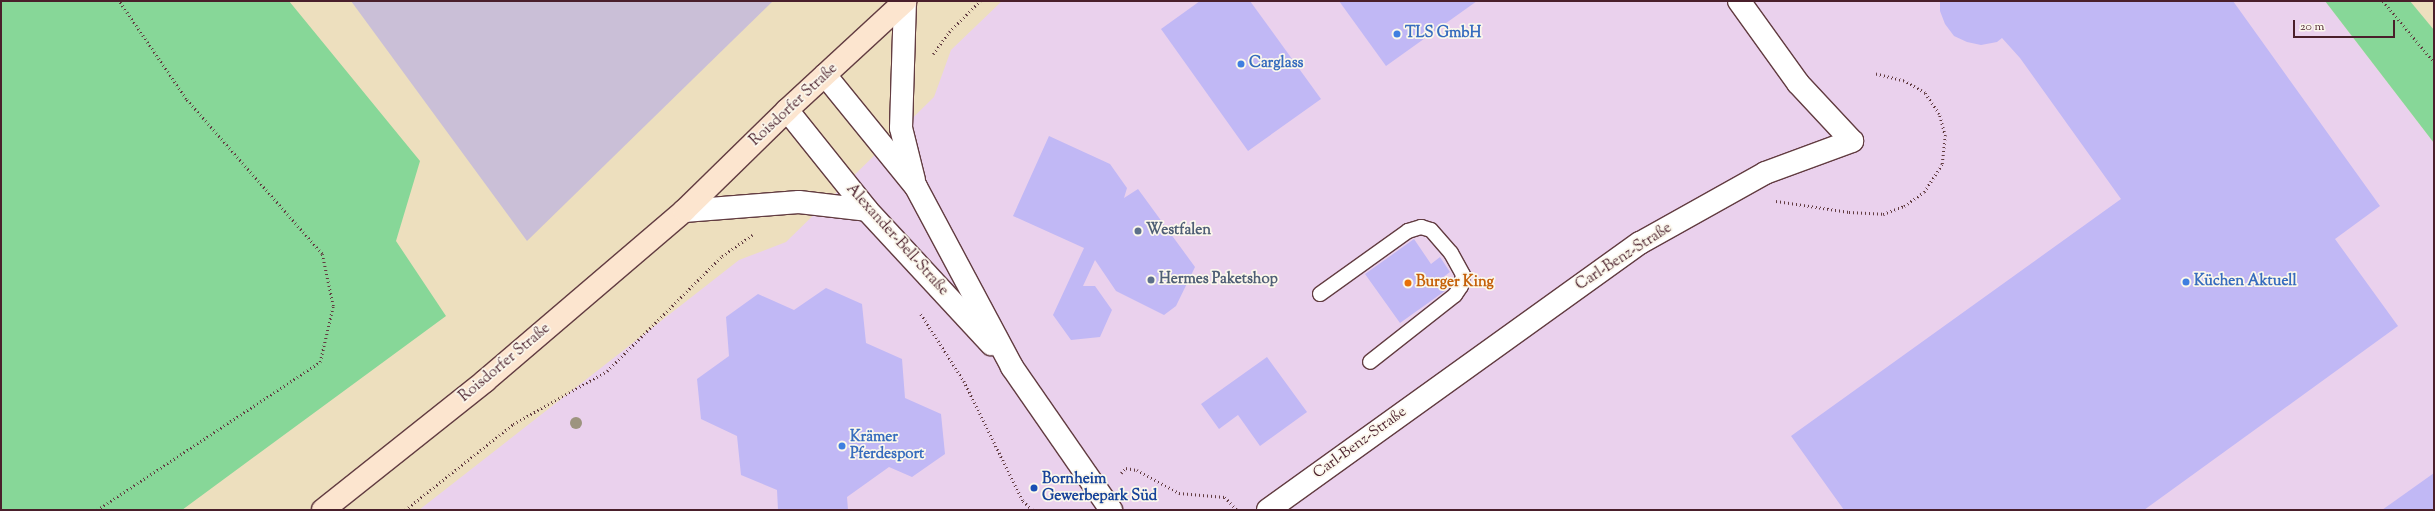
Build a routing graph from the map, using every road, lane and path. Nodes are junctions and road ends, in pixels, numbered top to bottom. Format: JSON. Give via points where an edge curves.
{"nodes":[{"id":1,"x":119,"y":1,"type":"edge"},
{"id":2,"x":905,"y":1,"type":"edge"},
{"id":3,"x":1739,"y":1,"type":"edge"},
{"id":4,"x":2383,"y":1,"type":"edge"},
{"id":5,"x":2434,"y":62,"type":"edge"},
{"id":6,"x":1876,"y":74,"type":"dead end"},
{"id":7,"x":824,"y":75,"type":"junction"},
{"id":8,"x":786,"y":110,"type":"junction"},
{"id":9,"x":916,"y":187,"type":"junction"},
{"id":10,"x":1768,"y":200,"type":"dead end"},
{"id":11,"x":867,"y":210,"type":"junction"},
{"id":12,"x":684,"y":211,"type":"junction"},
{"id":13,"x":757,"y":232,"type":"dead end"},
{"id":14,"x":1320,"y":294,"type":"dead end"},
{"id":15,"x":919,"y":310,"type":"dead end"},
{"id":16,"x":1370,"y":362,"type":"dead end"},
{"id":17,"x":1012,"y":367,"type":"junction"},
{"id":18,"x":1106,"y":502,"type":"edge"},
{"id":19,"x":97,"y":510,"type":"edge"},
{"id":20,"x":323,"y":510,"type":"edge"},
{"id":21,"x":405,"y":510,"type":"edge"},
{"id":22,"x":1034,"y":510,"type":"edge"},
{"id":23,"x":1237,"y":510,"type":"edge"},
{"id":24,"x":1268,"y":510,"type":"edge"}],
"edges":[{"from":1,"to":19,"type":"path","via":[[186,99],[322,254],[333,306],[320,362]]},
{"from":2,"to":7,"type":"main road","name":"Roisdorfer Straße"},
{"from":2,"to":9,"type":"street","name":"Alexander-Bell-Straße","via":[[901,128]]},
{"from":3,"to":24,"type":"street","name":"Carl-Benz-Straße","via":[[1798,83],[1852,141],[1765,173],[1640,243]]},
{"from":4,"to":5,"type":"path"},
{"from":6,"to":10,"type":"path","via":[[1904,81],[1926,93],[1939,114],[1945,136],[1942,164],[1924,192],[1904,206],[1883,214],[1849,212]]},
{"from":7,"to":8,"type":"main road","name":"Roisdorfer Straße"},
{"from":7,"to":9,"type":"street","name":"Alexander-Bell-Straße"},
{"from":8,"to":11,"type":"street","name":"Alexander-Bell-Straße"},
{"from":8,"to":12,"type":"main road","name":"Roisdorfer Straße"},
{"from":9,"to":17,"type":"street","name":"Alexander-Bell-Straße"},
{"from":11,"to":12,"type":"street","via":[[799,202]]},
{"from":11,"to":17,"type":"street","name":"Alexander-Bell-Straße"},
{"from":12,"to":20,"type":"main road","name":"Roisdorfer Straße","via":[[484,381]]},
{"from":13,"to":21,"type":"path","via":[[722,256],[607,371],[513,424]]},
{"from":14,"to":16,"type":"lane","via":[[1408,231],[1421,227],[1431,230],[1451,252],[1463,274],[1461,286],[1455,295]]},
{"from":15,"to":22,"type":"path","via":[[964,381],[1023,501]]},
{"from":17,"to":18,"type":"street","name":"Alexander-Bell-Straße"},
{"from":18,"to":23,"type":"path","via":[[1126,468],[1137,470],[1179,493],[1225,497]]}]}
